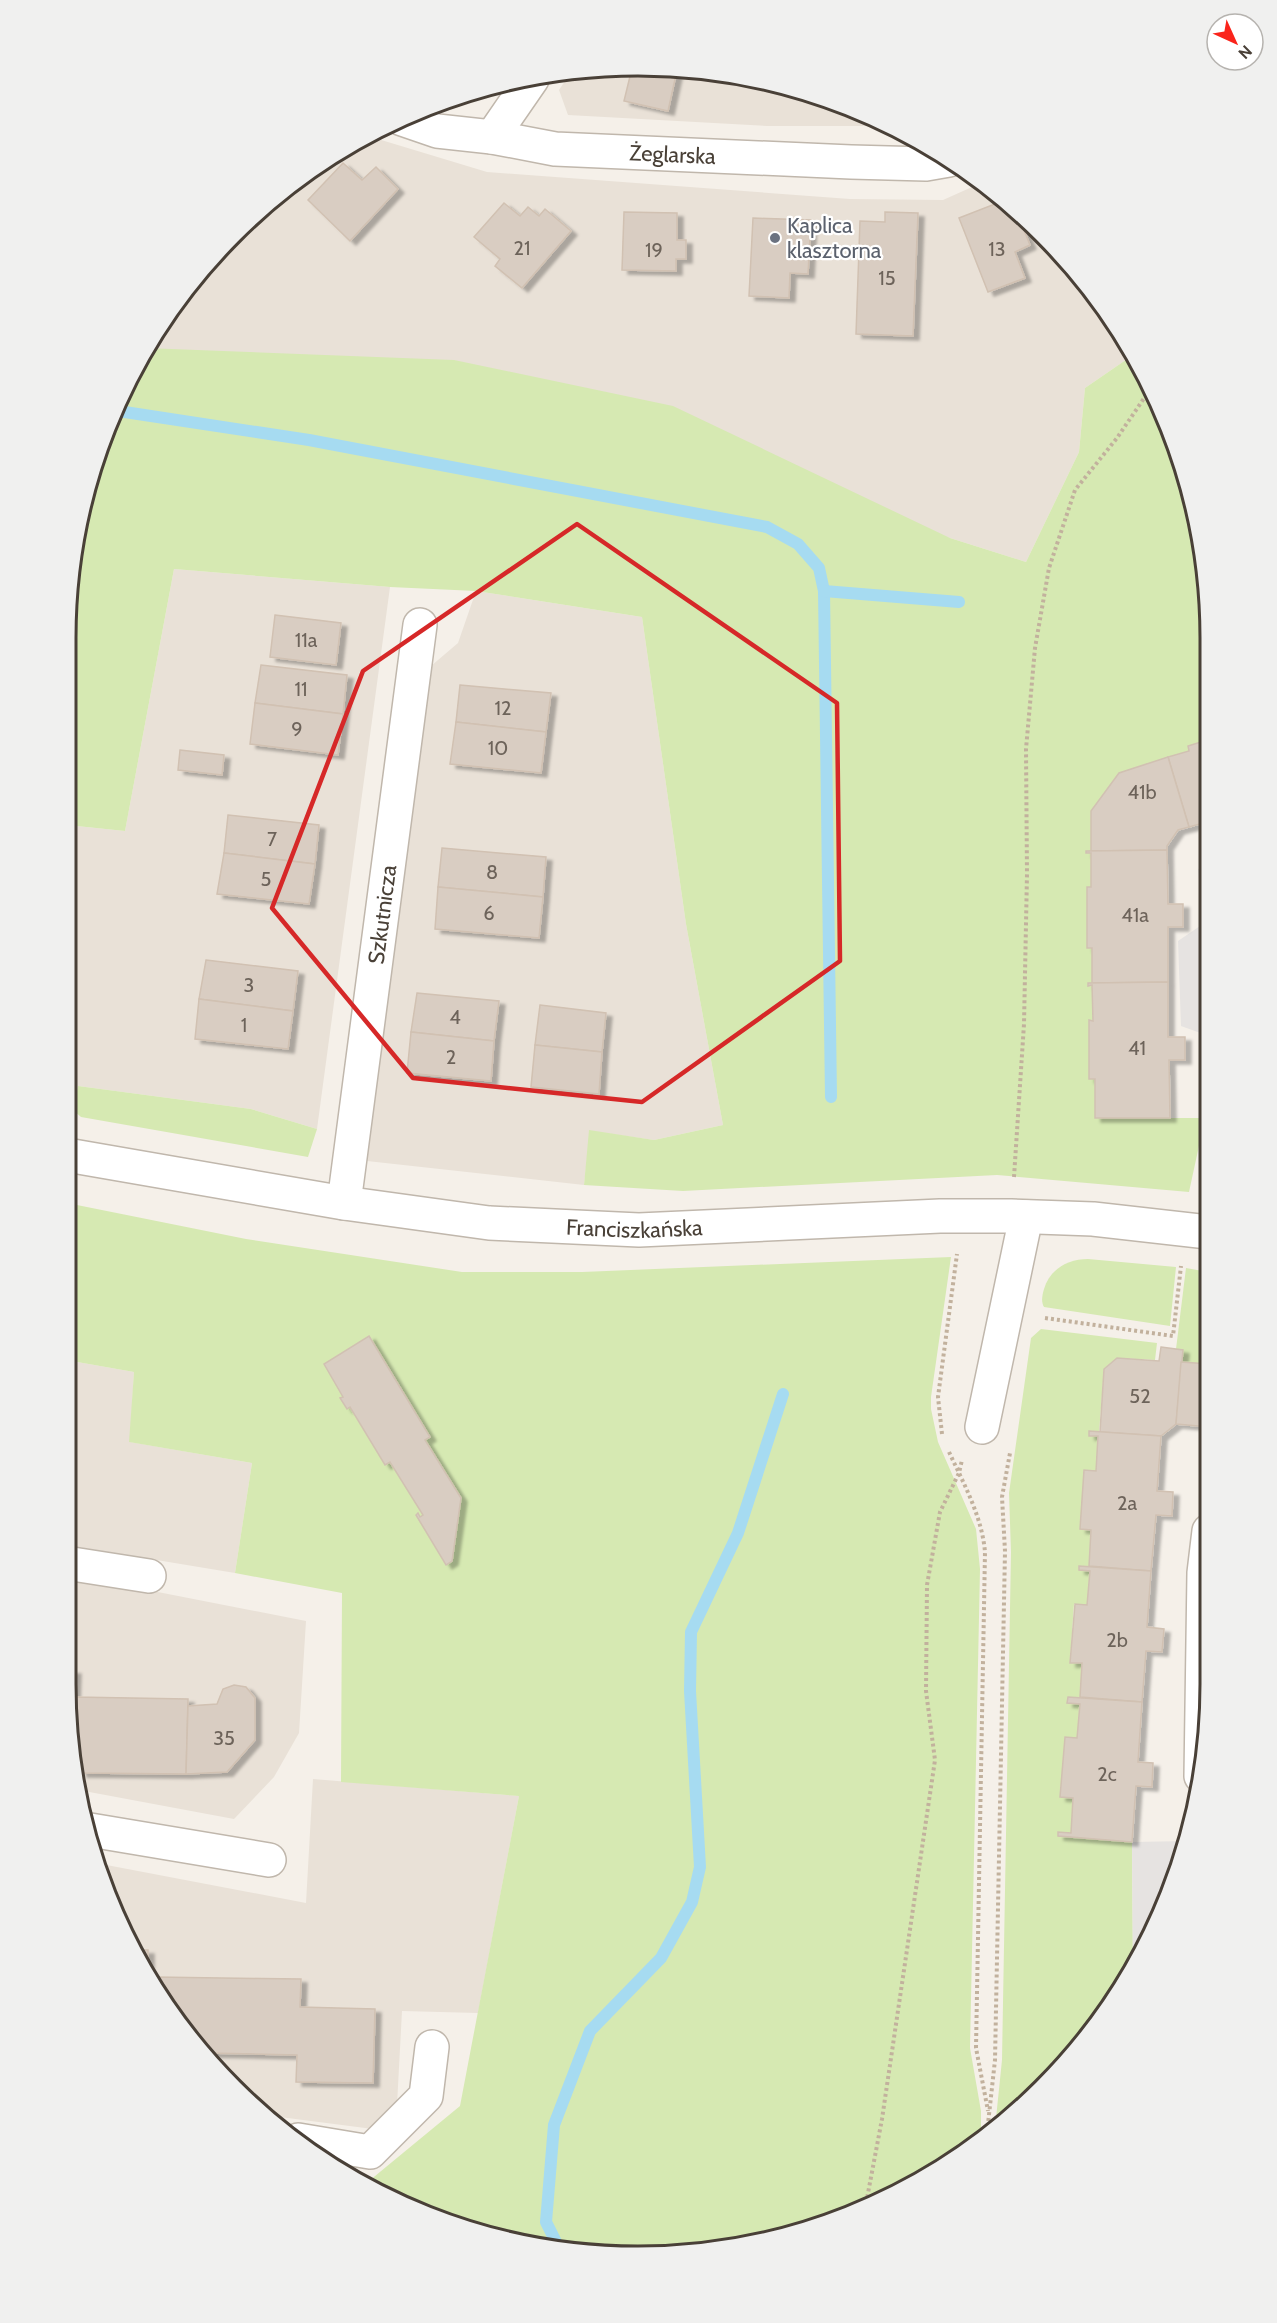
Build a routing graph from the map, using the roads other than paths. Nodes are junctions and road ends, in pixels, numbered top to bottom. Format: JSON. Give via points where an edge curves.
{"nodes":[{"id":1,"x":526,"y":88,"type":"edge"},
{"id":2,"x":414,"y":123,"type":"edge"},
{"id":3,"x":492,"y":137,"type":"junction"},
{"id":4,"x":937,"y":162,"type":"edge"},
{"id":5,"x":420,"y":625,"type":"dead end"},
{"id":6,"x":76,"y":1157,"type":"edge"},
{"id":7,"x":344,"y":1203,"type":"junction"},
{"id":8,"x":1018,"y":1217,"type":"junction"},
{"id":9,"x":1200,"y":1231,"type":"edge"},
{"id":10,"x":982,"y":1427,"type":"road end"},
{"id":11,"x":76,"y":1565,"type":"edge"},
{"id":12,"x":148,"y":1576,"type":"dead end"},
{"id":13,"x":96,"y":1831,"type":"edge"},
{"id":14,"x":268,"y":1860,"type":"dead end"},
{"id":15,"x":432,"y":2047,"type":"dead end"},
{"id":16,"x":313,"y":2143,"type":"edge"}],
"edges":[{"from":1,"to":3,"type":"street"},
{"from":2,"to":3,"type":"street","name":"Żeglarska","via":[[437,131]]},
{"from":3,"to":4,"type":"street","name":"Żeglarska","via":[[555,149],[642,154]]},
{"from":5,"to":7,"type":"street","name":"Szkutnicza"},
{"from":6,"to":7,"type":"street","name":"Franciszkańska"},
{"from":7,"to":8,"type":"street","name":"Franciszkańska","via":[[489,1223],[639,1230]]},
{"from":8,"to":9,"type":"street","name":"Franciszkańska","via":[[1093,1219]]},
{"from":8,"to":10,"type":"street"},
{"from":11,"to":12,"type":"street"},
{"from":13,"to":14,"type":"street"},
{"from":15,"to":16,"type":"street","via":[[426,2096],[370,2152]]}]}
